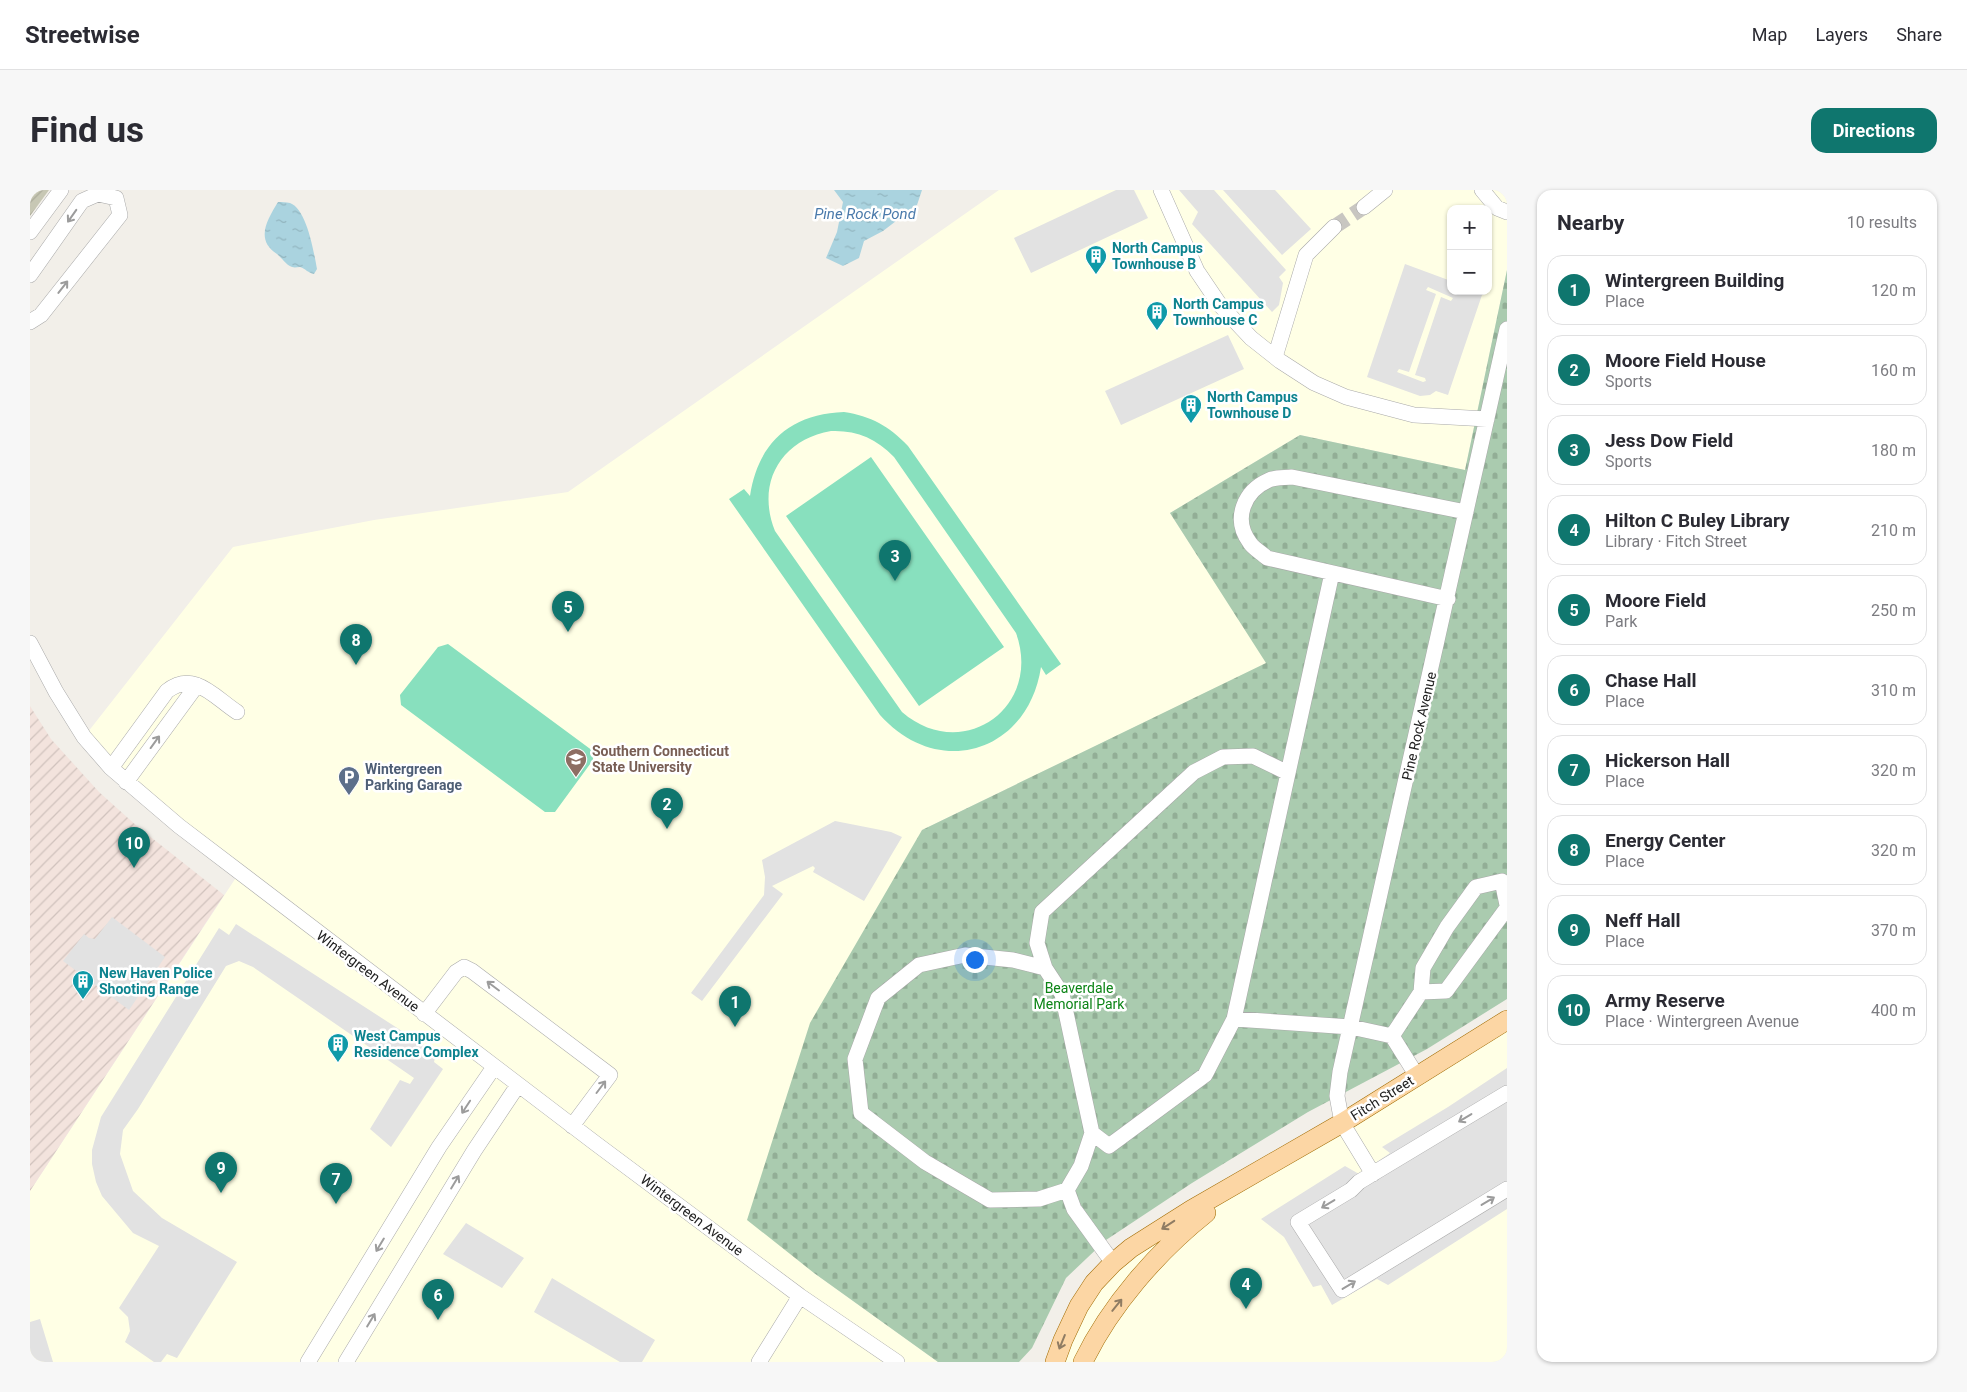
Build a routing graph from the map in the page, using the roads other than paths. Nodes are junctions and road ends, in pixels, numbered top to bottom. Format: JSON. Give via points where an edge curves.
{"nodes":[{"id":1,"x":61,"y":190,"type":"edge"},
{"id":2,"x":1161,"y":190,"type":"edge"},
{"id":3,"x":1385,"y":190,"type":"edge"},
{"id":4,"x":1482,"y":190,"type":"edge"},
{"id":5,"x":117,"y":194,"type":"edge"},
{"id":6,"x":1364,"y":207,"type":"tunnel mouth"},
{"id":7,"x":1507,"y":212,"type":"edge"},
{"id":8,"x":1334,"y":228,"type":"tunnel mouth"},
{"id":9,"x":30,"y":232,"type":"edge"},
{"id":10,"x":30,"y":275,"type":"edge"},
{"id":11,"x":30,"y":322,"type":"edge"},
{"id":12,"x":1507,"y":329,"type":"edge"},
{"id":13,"x":1275,"y":358,"type":"junction"},
{"id":14,"x":1487,"y":419,"type":"junction"},
{"id":15,"x":1466,"y":512,"type":"junction"},
{"id":16,"x":1332,"y":573,"type":"junction"},
{"id":17,"x":1448,"y":599,"type":"junction"},
{"id":18,"x":30,"y":643,"type":"edge"},
{"id":19,"x":192,"y":683,"type":"junction"},
{"id":20,"x":237,"y":712,"type":"dead end"},
{"id":21,"x":111,"y":768,"type":"junction"},
{"id":22,"x":1288,"y":773,"type":"junction"},
{"id":23,"x":126,"y":782,"type":"junction"},
{"id":24,"x":1504,"y":878,"type":"edge"},
{"id":25,"x":1507,"y":907,"type":"edge"},
{"id":26,"x":1037,"y":943,"type":"junction"},
{"id":27,"x":1013,"y":960,"type":"junction"},
{"id":28,"x":1045,"y":968,"type":"junction"},
{"id":29,"x":1421,"y":992,"type":"junction"},
{"id":30,"x":424,"y":1014,"type":"junction"},
{"id":31,"x":1234,"y":1019,"type":"junction"},
{"id":32,"x":1507,"y":1020,"type":"edge"},
{"id":33,"x":1351,"y":1027,"type":"junction"},
{"id":34,"x":1392,"y":1036,"type":"junction"},
{"id":35,"x":494,"y":1067,"type":"junction"},
{"id":36,"x":1417,"y":1076,"type":"junction"},
{"id":37,"x":518,"y":1085,"type":"junction"},
{"id":38,"x":1507,"y":1093,"type":"edge"},
{"id":39,"x":1342,"y":1123,"type":"junction"},
{"id":40,"x":572,"y":1126,"type":"junction"},
{"id":41,"x":1092,"y":1133,"type":"junction"},
{"id":42,"x":1109,"y":1146,"type":"junction"},
{"id":43,"x":1081,"y":1166,"type":"junction"},
{"id":44,"x":1255,"y":1173,"type":"junction"},
{"id":45,"x":1373,"y":1174,"type":"junction"},
{"id":46,"x":1507,"y":1189,"type":"edge"},
{"id":47,"x":1067,"y":1190,"type":"junction"},
{"id":48,"x":1113,"y":1263,"type":"junction"},
{"id":49,"x":800,"y":1296,"type":"junction"},
{"id":50,"x":308,"y":1362,"type":"edge"},
{"id":51,"x":346,"y":1362,"type":"edge"},
{"id":52,"x":758,"y":1362,"type":"edge"},
{"id":53,"x":897,"y":1362,"type":"edge"},
{"id":54,"x":1055,"y":1362,"type":"edge"},
{"id":55,"x":1083,"y":1362,"type":"edge"}],
"edges":[{"from":1,"to":9,"type":"street"},
{"from":2,"to":13,"type":"street","via":[[1202,278],[1220,304],[1251,338]]},
{"from":3,"to":6,"type":"street"},
{"from":4,"to":7,"type":"street","via":[[1497,208]]},
{"from":5,"to":10,"type":"street","one_way":true,"via":[[98,194],[82,202]]},
{"from":11,"to":5,"type":"street","one_way":true,"via":[[41,315],[120,215]]},
{"from":8,"to":13,"type":"street","via":[[1306,255]]},
{"from":12,"to":14,"type":"street","name":"Pine Rock Avenue"},
{"from":13,"to":14,"type":"street","via":[[1314,383],[1346,397],[1414,415]]},
{"from":14,"to":15,"type":"street","name":"Pine Rock Avenue"},
{"from":15,"to":16,"type":"street","via":[[1292,477],[1272,479],[1254,488],[1241,509],[1243,528],[1250,543],[1267,558]]},
{"from":15,"to":17,"type":"street","name":"Pine Rock Avenue"},
{"from":16,"to":17,"type":"street"},
{"from":16,"to":22,"type":"street"},
{"from":17,"to":33,"type":"street","name":"Pine Rock Avenue"},
{"from":18,"to":21,"type":"street","name":"Wintergreen Avenue","via":[[71,717]]},
{"from":19,"to":20,"type":"street"},
{"from":19,"to":21,"type":"street","via":[[176,684],[167,691]]},
{"from":23,"to":19,"type":"street","one_way":true},
{"from":21,"to":23,"type":"street","name":"Wintergreen Avenue"},
{"from":22,"to":26,"type":"street","via":[[1253,756],[1223,757],[1194,772],[1042,912]]},
{"from":22,"to":31,"type":"street"},
{"from":23,"to":30,"type":"street","name":"Wintergreen Avenue"},
{"from":24,"to":25,"type":"street"},
{"from":24,"to":29,"type":"street","via":[[1476,887],[1423,968]]},
{"from":25,"to":29,"type":"street","via":[[1446,991]]},
{"from":26,"to":27,"type":"street"},
{"from":26,"to":28,"type":"street"},
{"from":27,"to":28,"type":"street"},
{"from":27,"to":47,"type":"street","via":[[965,955],[919,965],[878,998],[855,1059],[860,1113],[925,1162],[990,1200],[1039,1199]]},
{"from":28,"to":41,"type":"street","via":[[1062,994]]},
{"from":29,"to":34,"type":"street"},
{"from":30,"to":35,"type":"street","name":"Wintergreen Avenue"},
{"from":40,"to":30,"type":"street","one_way":true,"via":[[610,1075],[464,967],[456,972]]},
{"from":31,"to":33,"type":"street"},
{"from":31,"to":42,"type":"street","via":[[1205,1075]]},
{"from":32,"to":36,"type":"main road","name":"Fitch Street"},
{"from":33,"to":34,"type":"street"},
{"from":33,"to":39,"type":"street","name":"Pine Rock Avenue","via":[[1337,1096]]},
{"from":34,"to":36,"type":"street"},
{"from":35,"to":37,"type":"street","name":"Wintergreen Avenue"},
{"from":35,"to":50,"type":"street","one_way":true,"via":[[439,1147]]},
{"from":36,"to":39,"type":"main road","name":"Fitch Street"},
{"from":37,"to":40,"type":"street","name":"Wintergreen Avenue"},
{"from":51,"to":37,"type":"street","one_way":true,"via":[[474,1151]]},
{"from":38,"to":45,"type":"street","one_way":true},
{"from":39,"to":44,"type":"main road","name":"Fitch Street"},
{"from":39,"to":45,"type":"street"},
{"from":40,"to":49,"type":"street","name":"Wintergreen Avenue"},
{"from":41,"to":42,"type":"street"},
{"from":41,"to":43,"type":"street"},
{"from":42,"to":43,"type":"street"},
{"from":43,"to":47,"type":"street"},
{"from":44,"to":48,"type":"main road","name":"Fitch Street","one_way":true,"via":[[1191,1210]]},
{"from":55,"to":44,"type":"main road","name":"Fitch Street","one_way":true,"via":[[1112,1311],[1140,1278],[1188,1228]]},
{"from":45,"to":46,"type":"street","one_way":true,"via":[[1298,1222],[1342,1290]]},
{"from":47,"to":48,"type":"street","via":[[1074,1209]]},
{"from":48,"to":54,"type":"main road","name":"Fitch Street","one_way":true,"via":[[1079,1306]]},
{"from":49,"to":52,"type":"street"},
{"from":49,"to":53,"type":"street","name":"Wintergreen Avenue"}]}
